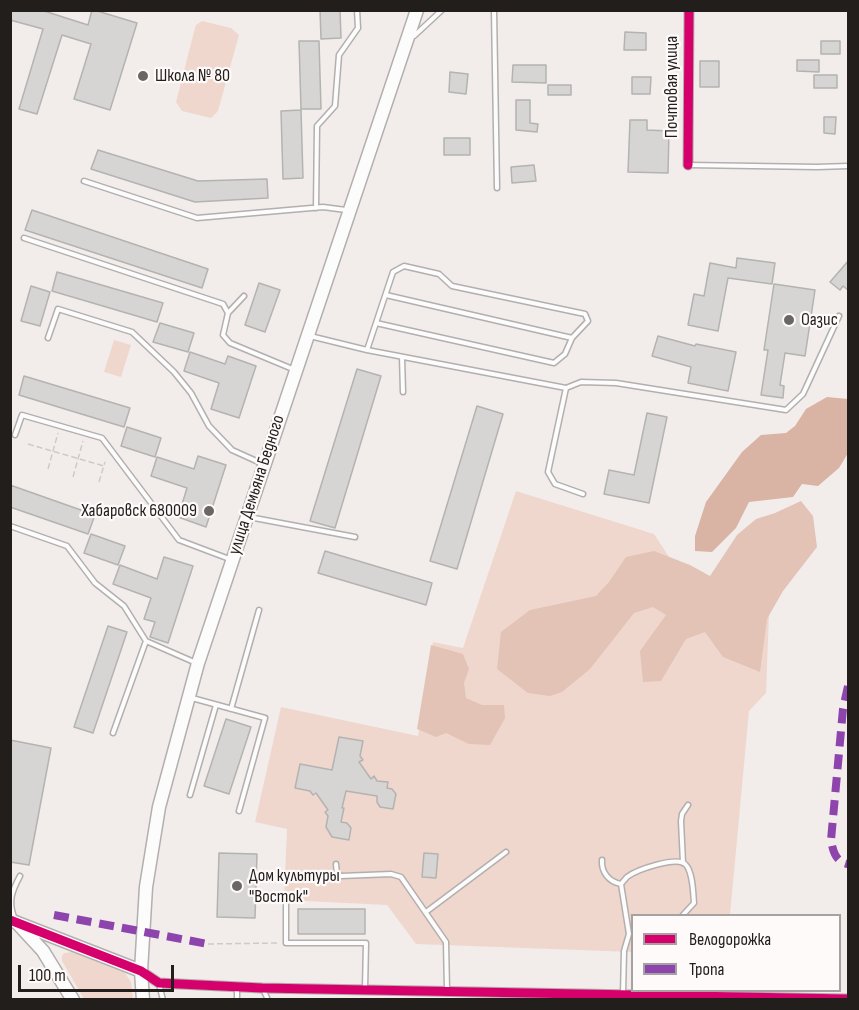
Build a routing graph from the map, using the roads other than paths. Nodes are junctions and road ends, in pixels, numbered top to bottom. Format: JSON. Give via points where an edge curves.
{"nodes":[{"id":1,"x":357,"y":10,"type":"edge"},
{"id":2,"x":417,"y":10,"type":"edge"},
{"id":3,"x":442,"y":10,"type":"edge"},
{"id":4,"x":494,"y":10,"type":"edge"},
{"id":5,"x":689,"y":10,"type":"edge"},
{"id":6,"x":406,"y":42,"type":"junction"},
{"id":7,"x":688,"y":165,"type":"joint"},
{"id":8,"x":849,"y":166,"type":"edge"},
{"id":9,"x":84,"y":181,"type":"dead end"},
{"id":10,"x":497,"y":188,"type":"dead end"},
{"id":11,"x":316,"y":208,"type":"junction"},
{"id":12,"x":349,"y":211,"type":"junction"},
{"id":13,"x":24,"y":238,"type":"dead end"},
{"id":14,"x":386,"y":295,"type":"junction"},
{"id":15,"x":244,"y":296,"type":"dead end"},
{"id":16,"x":228,"y":313,"type":"junction"},
{"id":17,"x":839,"y":316,"type":"dead end"},
{"id":18,"x":376,"y":323,"type":"junction"},
{"id":19,"x":306,"y":335,"type":"junction"},
{"id":20,"x":48,"y":338,"type":"dead end"},
{"id":21,"x":572,"y":338,"type":"junction"},
{"id":22,"x":367,"y":350,"type":"junction"},
{"id":23,"x":402,"y":357,"type":"junction"},
{"id":24,"x":295,"y":370,"type":"junction"},
{"id":25,"x":566,"y":388,"type":"junction"},
{"id":26,"x":403,"y":392,"type":"dead end"},
{"id":27,"x":15,"y":435,"type":"dead end"},
{"id":28,"x":264,"y":465,"type":"junction"},
{"id":29,"x":583,"y":494,"type":"dead end"},
{"id":30,"x":247,"y":516,"type":"junction"},
{"id":31,"x":10,"y":526,"type":"edge"},
{"id":32,"x":354,"y":537,"type":"dead end"},
{"id":33,"x":232,"y":560,"type":"junction"},
{"id":34,"x":259,"y":610,"type":"dead end"},
{"id":35,"x":146,"y":641,"type":"junction"},
{"id":36,"x":198,"y":663,"type":"junction"},
{"id":37,"x":189,"y":697,"type":"junction"},
{"id":38,"x":216,"y":705,"type":"junction"},
{"id":39,"x":231,"y":709,"type":"junction"},
{"id":40,"x":113,"y":733,"type":"dead end"},
{"id":41,"x":190,"y":795,"type":"dead end"},
{"id":42,"x":688,"y":805,"type":"dead end"},
{"id":43,"x":239,"y":811,"type":"dead end"},
{"id":44,"x":506,"y":852,"type":"dead end"},
{"id":45,"x":602,"y":860,"type":"dead end"},
{"id":46,"x":683,"y":863,"type":"junction"},
{"id":47,"x":336,"y":864,"type":"dead end"},
{"id":48,"x":20,"y":876,"type":"dead end"},
{"id":49,"x":621,"y":884,"type":"junction"},
{"id":50,"x":286,"y":903,"type":"dead end"},
{"id":51,"x":426,"y":912,"type":"junction"},
{"id":52,"x":683,"y":914,"type":"edge"},
{"id":53,"x":13,"y":920,"type":"edge"},
{"id":54,"x":631,"y":944,"type":"edge"},
{"id":55,"x":627,"y":946,"type":"junction"},
{"id":56,"x":141,"y":971,"type":"junction"},
{"id":57,"x":159,"y":983,"type":"junction"},
{"id":58,"x":237,"y":986,"type":"junction"},
{"id":59,"x":262,"y":988,"type":"junction"},
{"id":60,"x":365,"y":990,"type":"junction"},
{"id":61,"x":447,"y":991,"type":"junction"},
{"id":62,"x":623,"y":995,"type":"junction"},
{"id":63,"x":710,"y":998,"type":"edge"},
{"id":64,"x":73,"y":999,"type":"edge"},
{"id":65,"x":143,"y":999,"type":"edge"},
{"id":66,"x":162,"y":999,"type":"edge"},
{"id":67,"x":237,"y":999,"type":"edge"},
{"id":68,"x":268,"y":999,"type":"edge"},
{"id":69,"x":849,"y":999,"type":"edge"}],
"edges":[{"from":1,"to":11,"type":"lane","via":[[358,28],[339,55],[335,106],[317,126]]},
{"from":2,"to":6,"type":"main road","name":"улица Демьяна Бедного"},
{"from":3,"to":6,"type":"lane"},
{"from":4,"to":10,"type":"lane"},
{"from":5,"to":7,"type":"street","name":"Почтовая улица"},
{"from":6,"to":12,"type":"main road","name":"улица Демьяна Бедного"},
{"from":7,"to":8,"type":"lane"},
{"from":9,"to":11,"type":"lane","via":[[196,218]]},
{"from":11,"to":12,"type":"lane"},
{"from":12,"to":19,"type":"main road","name":"улица Демьяна Бедного"},
{"from":13,"to":16,"type":"lane","via":[[223,304]]},
{"from":14,"to":18,"type":"lane"},
{"from":14,"to":21,"type":"lane"},
{"from":14,"to":21,"type":"lane","via":[[393,272],[404,266],[439,274],[452,286],[585,314],[588,321]]},
{"from":15,"to":16,"type":"lane"},
{"from":16,"to":24,"type":"lane","via":[[223,335],[230,343]]},
{"from":17,"to":25,"type":"lane","via":[[803,394],[786,410],[616,383],[581,382]]},
{"from":18,"to":21,"type":"lane","via":[[554,363],[565,354]]},
{"from":18,"to":22,"type":"lane"},
{"from":19,"to":22,"type":"lane"},
{"from":19,"to":24,"type":"main road","name":"улица Демьяна Бедного"},
{"from":20,"to":28,"type":"lane","via":[[57,309],[132,332],[174,372],[209,426],[232,450]]},
{"from":22,"to":23,"type":"lane"},
{"from":23,"to":25,"type":"lane"},
{"from":23,"to":26,"type":"lane"},
{"from":24,"to":28,"type":"main road","name":"улица Демьяна Бедного"},
{"from":25,"to":29,"type":"lane","via":[[548,472],[555,483]]},
{"from":27,"to":33,"type":"lane","via":[[22,415],[102,438],[179,540]]},
{"from":28,"to":30,"type":"main road","name":"улица Демьяна Бедного"},
{"from":30,"to":32,"type":"lane"},
{"from":30,"to":33,"type":"main road","name":"улица Демьяна Бедного"},
{"from":31,"to":35,"type":"lane","via":[[67,546],[95,583],[124,606]]},
{"from":33,"to":36,"type":"main road","name":"улица Демьяна Бедного"},
{"from":34,"to":39,"type":"lane"},
{"from":35,"to":36,"type":"lane"},
{"from":35,"to":40,"type":"lane"},
{"from":36,"to":37,"type":"main road","name":"улица Демьяна Бедного"},
{"from":37,"to":38,"type":"lane"},
{"from":37,"to":56,"type":"main road","name":"улица Демьяна Бедного","via":[[159,807],[146,887]]},
{"from":38,"to":39,"type":"lane"},
{"from":38,"to":41,"type":"lane"},
{"from":39,"to":43,"type":"lane","via":[[265,718]]},
{"from":42,"to":46,"type":"lane","via":[[682,814]]},
{"from":44,"to":51,"type":"lane"},
{"from":45,"to":49,"type":"lane","via":[[609,879]]},
{"from":46,"to":49,"type":"lane","via":[[656,865],[634,873]]},
{"from":46,"to":52,"type":"lane","via":[[689,871],[694,903]]},
{"from":47,"to":51,"type":"lane","via":[[341,876],[401,877]]},
{"from":48,"to":53,"type":"lane","via":[[11,894]]},
{"from":49,"to":55,"type":"lane","via":[[628,920]]},
{"from":50,"to":60,"type":"lane","via":[[286,943],[366,943]]},
{"from":51,"to":61,"type":"lane","via":[[446,942]]},
{"from":53,"to":56,"type":"main road"},
{"from":53,"to":64,"type":"main road","via":[[43,951]]},
{"from":54,"to":55,"type":"lane"},
{"from":55,"to":62,"type":"lane"},
{"from":56,"to":57,"type":"street"},
{"from":56,"to":65,"type":"main road","name":"улица Демьяна Бедного"},
{"from":57,"to":58,"type":"street"},
{"from":57,"to":66,"type":"lane"},
{"from":58,"to":59,"type":"street"},
{"from":58,"to":67,"type":"lane"},
{"from":59,"to":60,"type":"street"},
{"from":59,"to":68,"type":"lane"},
{"from":60,"to":61,"type":"street"},
{"from":61,"to":62,"type":"street"},
{"from":62,"to":63,"type":"street"},
{"from":63,"to":69,"type":"street"}]}
